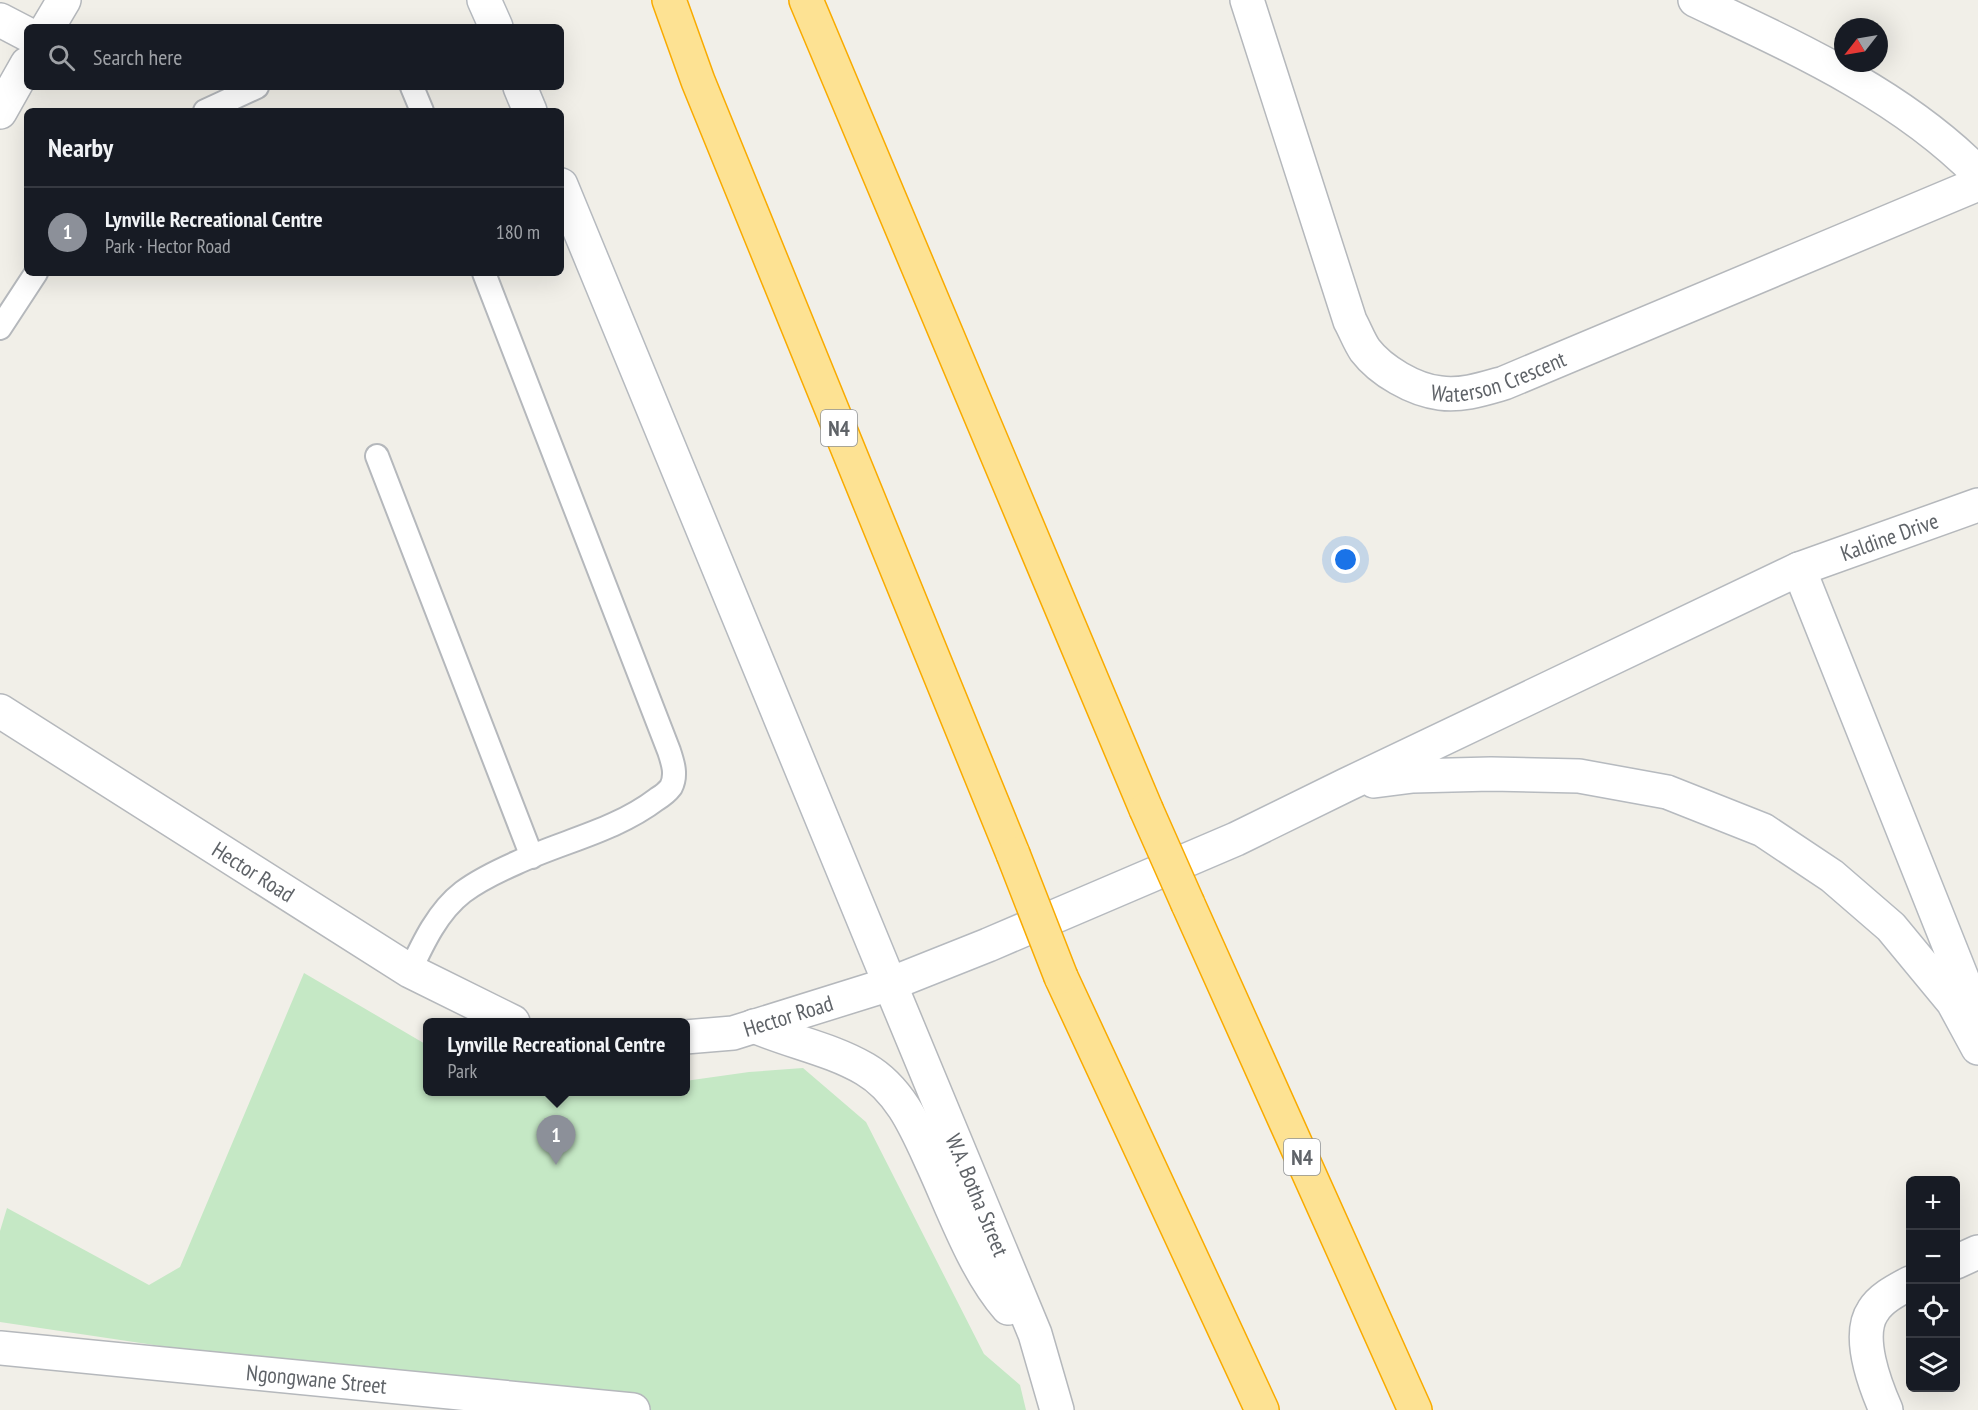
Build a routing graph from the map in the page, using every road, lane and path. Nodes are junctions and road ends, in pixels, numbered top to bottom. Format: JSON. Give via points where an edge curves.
{"nodes":[{"id":1,"x":64,"y":0,"type":"edge"},
{"id":2,"x":484,"y":0,"type":"edge"},
{"id":3,"x":669,"y":0,"type":"edge"},
{"id":4,"x":806,"y":0,"type":"edge"},
{"id":5,"x":1247,"y":0,"type":"edge"},
{"id":6,"x":1695,"y":0,"type":"edge"},
{"id":7,"x":0,"y":20,"type":"edge"},
{"id":8,"x":50,"y":24,"type":"edge"},
{"id":9,"x":495,"y":24,"type":"edge"},
{"id":10,"x":24,"y":32,"type":"edge"},
{"id":11,"x":24,"y":69,"type":"edge"},
{"id":12,"x":250,"y":90,"type":"edge"},
{"id":13,"x":413,"y":90,"type":"edge"},
{"id":14,"x":521,"y":90,"type":"edge"},
{"id":15,"x":212,"y":108,"type":"edge"},
{"id":16,"x":421,"y":108,"type":"edge"},
{"id":17,"x":529,"y":108,"type":"edge"},
{"id":18,"x":0,"y":112,"type":"edge"},
{"id":19,"x":1978,"y":173,"type":"edge"},
{"id":20,"x":1978,"y":184,"type":"edge"},
{"id":21,"x":564,"y":192,"type":"edge"},
{"id":22,"x":34,"y":276,"type":"edge"},
{"id":23,"x":485,"y":276,"type":"edge"},
{"id":24,"x":0,"y":328,"type":"edge"},
{"id":25,"x":377,"y":456,"type":"dead end"},
{"id":26,"x":1978,"y":505,"type":"edge"},
{"id":27,"x":1800,"y":569,"type":"junction"},
{"id":28,"x":0,"y":711,"type":"edge"},
{"id":29,"x":1346,"y":785,"type":"junction"},
{"id":30,"x":532,"y":856,"type":"junction"},
{"id":31,"x":410,"y":971,"type":"junction"},
{"id":32,"x":890,"y":984,"type":"junction"},
{"id":33,"x":503,"y":1018,"type":"edge"},
{"id":34,"x":1978,"y":1018,"type":"edge"},
{"id":35,"x":754,"y":1026,"type":"junction"},
{"id":36,"x":690,"y":1036,"type":"edge"},
{"id":37,"x":1978,"y":1048,"type":"edge"},
{"id":38,"x":1978,"y":1252,"type":"edge"},
{"id":39,"x":1960,"y":1260,"type":"edge"},
{"id":40,"x":1909,"y":1284,"type":"edge"},
{"id":41,"x":1035,"y":1334,"type":"junction"},
{"id":42,"x":0,"y":1348,"type":"edge"},
{"id":43,"x":633,"y":1410,"type":"edge"},
{"id":44,"x":1057,"y":1410,"type":"edge"},
{"id":45,"x":1262,"y":1410,"type":"edge"},
{"id":46,"x":1415,"y":1410,"type":"edge"},
{"id":47,"x":1886,"y":1410,"type":"edge"}],
"edges":[{"from":1,"to":8,"type":"street"},
{"from":2,"to":9,"type":"street"},
{"from":3,"to":45,"type":"highway","number":"N4","bridge":true,"via":[[698,81],[1061,977]]},
{"from":4,"to":46,"type":"highway","number":"N4","bridge":true,"via":[[1146,809]]},
{"from":5,"to":20,"type":"street","name":"Waterson Crescent","via":[[1350,321],[1364,348],[1381,367],[1440,393],[1470,392],[1504,383]]},
{"from":6,"to":19,"type":"street","via":[[1782,42],[1888,101],[1954,149]]},
{"from":7,"to":10,"type":"street"},
{"from":11,"to":18,"type":"street"},
{"from":12,"to":15,"type":"lane"},
{"from":13,"to":16,"type":"lane"},
{"from":14,"to":17,"type":"street"},
{"from":21,"to":32,"type":"street","name":"W.A. Botha Street"},
{"from":22,"to":24,"type":"lane"},
{"from":23,"to":30,"type":"lane","via":[[674,765],[670,788],[647,807],[624,821]]},
{"from":25,"to":30,"type":"lane"},
{"from":26,"to":27,"type":"street","name":"Kaldine Drive"},
{"from":27,"to":29,"type":"street","name":"Kaldine Drive"},
{"from":27,"to":34,"type":"street"},
{"from":28,"to":31,"type":"street","name":"Hector Road"},
{"from":29,"to":32,"type":"street","name":"Hector Road","via":[[1236,839]]},
{"from":29,"to":37,"type":"street","via":[[1413,776],[1579,776],[1667,792],[1763,830],[1832,876],[1891,927],[1953,1002]]},
{"from":30,"to":31,"type":"lane","via":[[464,891],[451,903]]},
{"from":31,"to":33,"type":"street","name":"Hector Road"},
{"from":32,"to":35,"type":"street","name":"Hector Road"},
{"from":32,"to":41,"type":"street","name":"W.A. Botha Street"},
{"from":35,"to":36,"type":"street","name":"Hector Road"},
{"from":35,"to":41,"type":"street","via":[[858,1065],[897,1098],[984,1270],[1005,1305]]},
{"from":38,"to":39,"type":"street"},
{"from":40,"to":47,"type":"street","via":[[1886,1297],[1872,1311],[1866,1331],[1870,1360]]},
{"from":41,"to":44,"type":"street","name":"W.A. Botha Street"},
{"from":42,"to":43,"type":"street","name":"Ngongwane Street"}]}
